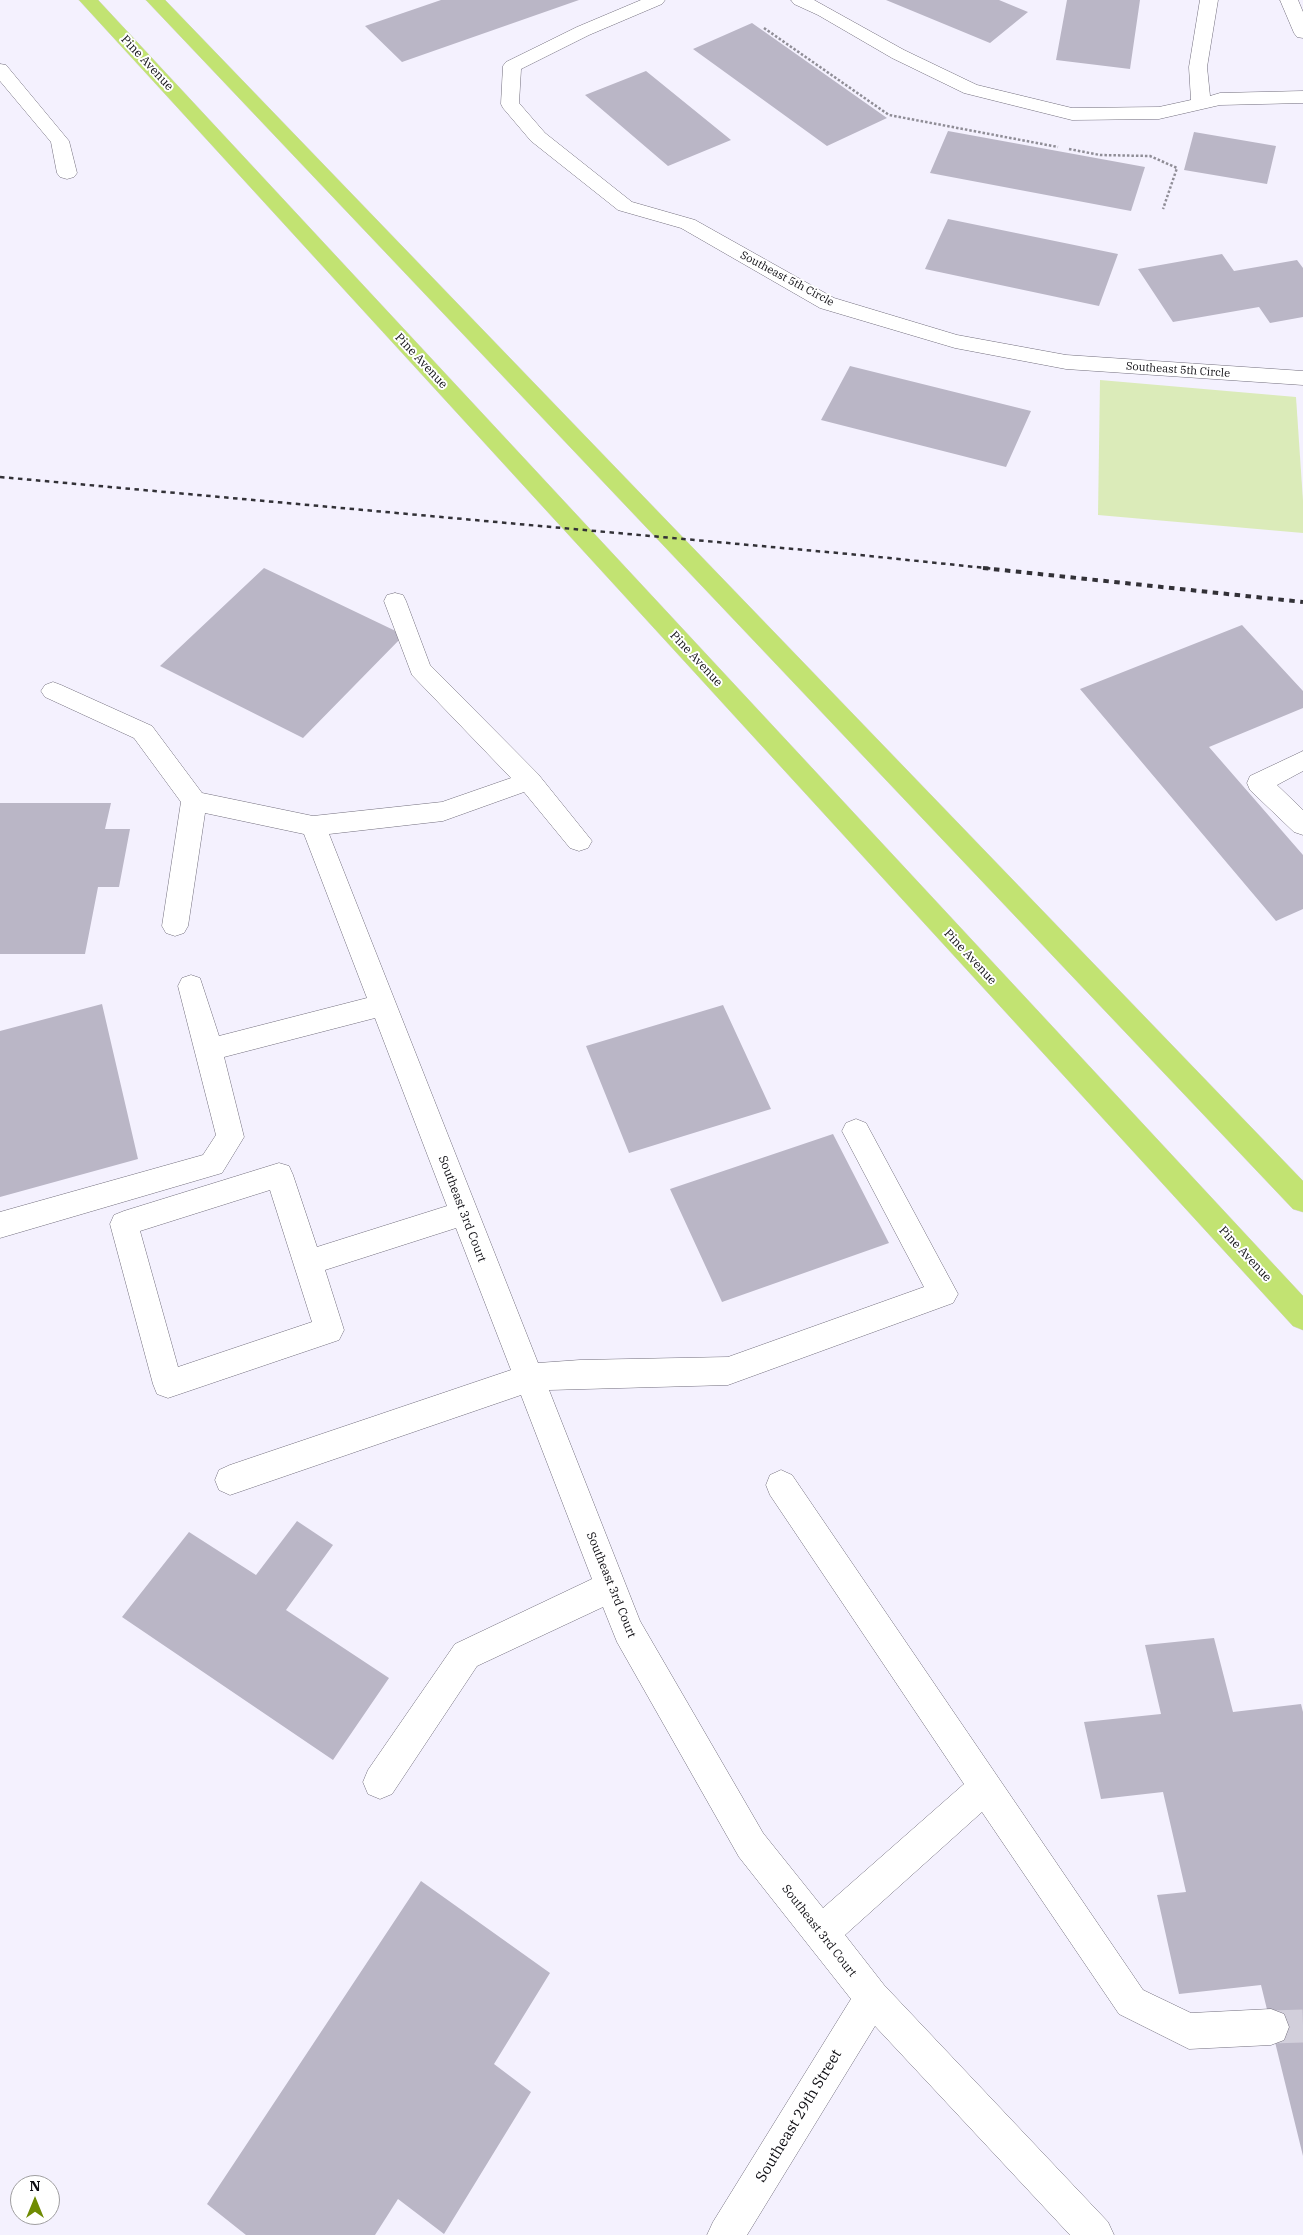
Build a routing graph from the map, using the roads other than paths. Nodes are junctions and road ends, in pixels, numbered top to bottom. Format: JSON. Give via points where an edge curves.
{"nodes":[{"id":1,"x":88,"y":0,"type":"edge"},
{"id":2,"x":154,"y":0,"type":"edge"},
{"id":3,"x":656,"y":0,"type":"edge"},
{"id":4,"x":800,"y":0,"type":"edge"},
{"id":5,"x":1209,"y":0,"type":"edge"},
{"id":6,"x":1289,"y":0,"type":"edge"},
{"id":7,"x":1303,"y":33,"type":"edge"},
{"id":8,"x":0,"y":69,"type":"edge"},
{"id":9,"x":1303,"y":96,"type":"edge"},
{"id":10,"x":1201,"y":104,"type":"junction"},
{"id":11,"x":67,"y":172,"type":"dead end"},
{"id":12,"x":1303,"y":378,"type":"edge"},
{"id":13,"x":395,"y":601,"type":"dead end"},
{"id":14,"x":53,"y":691,"type":"dead end"},
{"id":15,"x":1303,"y":760,"type":"edge"},
{"id":16,"x":530,"y":781,"type":"junction"},
{"id":17,"x":194,"y":801,"type":"junction"},
{"id":18,"x":1303,"y":825,"type":"edge"},
{"id":19,"x":313,"y":826,"type":"junction"},
{"id":20,"x":579,"y":841,"type":"dead end"},
{"id":21,"x":175,"y":926,"type":"dead end"},
{"id":22,"x":191,"y":986,"type":"dead end"},
{"id":23,"x":383,"y":1005,"type":"junction"},
{"id":24,"x":209,"y":1050,"type":"junction"},
{"id":25,"x":856,"y":1131,"type":"dead end"},
{"id":26,"x":1303,"y":1200,"type":"edge"},
{"id":27,"x":464,"y":1213,"type":"junction"},
{"id":28,"x":0,"y":1225,"type":"edge"},
{"id":29,"x":308,"y":1263,"type":"junction"},
{"id":30,"x":1303,"y":1318,"type":"edge"},
{"id":31,"x":529,"y":1378,"type":"junction"},
{"id":32,"x":230,"y":1480,"type":"dead end"},
{"id":33,"x":781,"y":1485,"type":"dead end"},
{"id":34,"x":610,"y":1587,"type":"junction"},
{"id":35,"x":380,"y":1782,"type":"dead end"},
{"id":36,"x":985,"y":1787,"type":"junction"},
{"id":37,"x":821,"y":1933,"type":"junction"},
{"id":38,"x":872,"y":1997,"type":"junction"},
{"id":39,"x":1271,"y":2027,"type":"tunnel mouth"},
{"id":40,"x":726,"y":2235,"type":"edge"},
{"id":41,"x":1095,"y":2235,"type":"edge"}],
"edges":[{"from":1,"to":30,"type":"highway","name":"Pine Avenue"},
{"from":2,"to":26,"type":"highway"},
{"from":3,"to":12,"type":"street","name":"Southeast 5th Circle","via":[[512,66],[510,104],[538,137],[625,206],[688,224],[827,303],[955,341],[1066,362]]},
{"from":4,"to":10,"type":"street","via":[[898,54],[971,89],[1072,114],[1158,113]]},
{"from":5,"to":10,"type":"street","via":[[1198,67]]},
{"from":6,"to":7,"type":"street"},
{"from":8,"to":11,"type":"street","via":[[60,141]]},
{"from":9,"to":10,"type":"street","via":[[1220,99]]},
{"from":13,"to":16,"type":"street","via":[[420,669]]},
{"from":14,"to":17,"type":"street","via":[[143,732]]},
{"from":15,"to":18,"type":"street","via":[[1259,782]]},
{"from":16,"to":19,"type":"street","via":[[443,811]]},
{"from":16,"to":20,"type":"street"},
{"from":17,"to":19,"type":"street"},
{"from":17,"to":21,"type":"street"},
{"from":19,"to":23,"type":"street","name":"Southeast 3rd Court"},
{"from":22,"to":24,"type":"street"},
{"from":23,"to":24,"type":"street"},
{"from":23,"to":27,"type":"street","name":"Southeast 3rd Court"},
{"from":24,"to":28,"type":"street","via":[[230,1137],[212,1164]]},
{"from":25,"to":31,"type":"street","via":[[943,1294],[728,1371]]},
{"from":27,"to":29,"type":"street"},
{"from":27,"to":31,"type":"street","name":"Southeast 3rd Court"},
{"from":29,"to":29,"type":"street","via":[[279,1174],[124,1224],[168,1384],[329,1330]]},
{"from":31,"to":32,"type":"street"},
{"from":31,"to":34,"type":"street","name":"Southeast 3rd Court"},
{"from":33,"to":36,"type":"street"},
{"from":34,"to":35,"type":"street","via":[[466,1655]]},
{"from":34,"to":37,"type":"street","name":"Southeast 3rd Court","via":[[628,1631],[751,1845]]},
{"from":36,"to":37,"type":"street"},
{"from":36,"to":39,"type":"street","via":[[1131,2002],[1189,2032]]},
{"from":37,"to":38,"type":"street","name":"Southeast 3rd Court"},
{"from":38,"to":40,"type":"street","name":"Southeast 29th Street"},
{"from":38,"to":41,"type":"street","name":"Southeast 3rd Court"}]}
